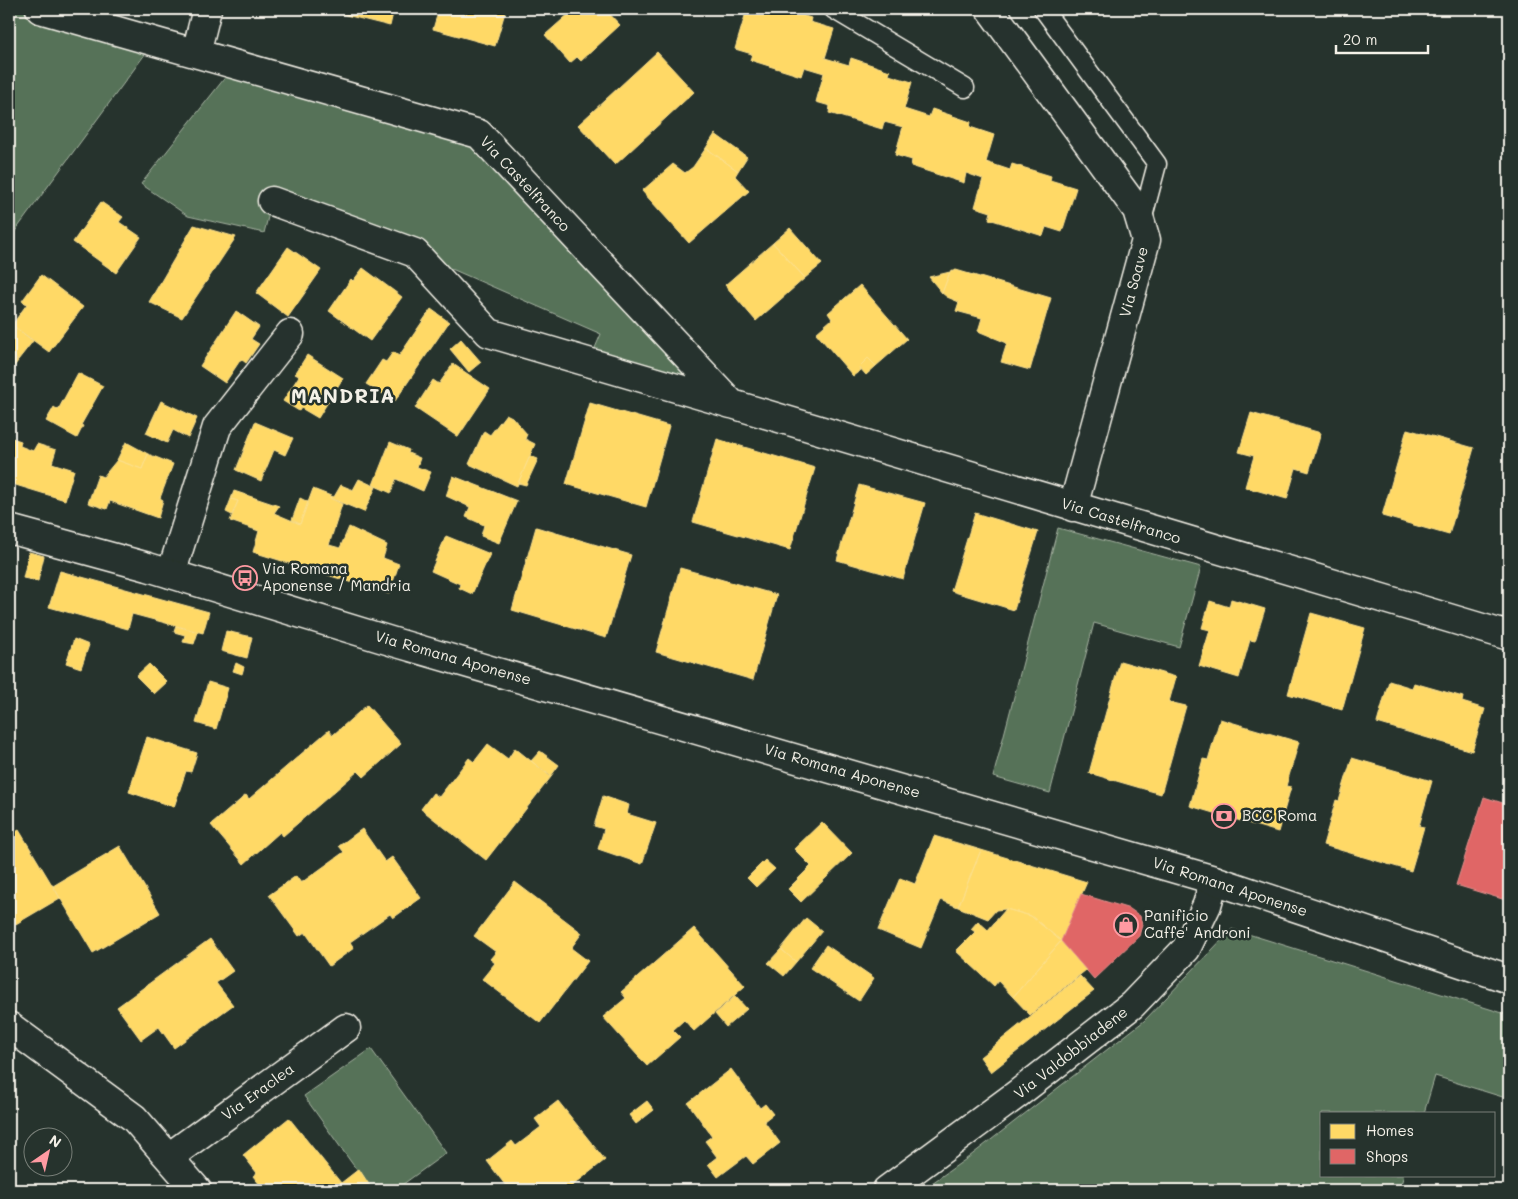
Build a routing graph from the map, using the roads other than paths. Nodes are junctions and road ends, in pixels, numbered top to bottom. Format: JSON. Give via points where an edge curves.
{"nodes":[{"id":1,"x":40,"y":9,"type":"edge"},
{"id":2,"x":207,"y":9,"type":"edge"},
{"id":3,"x":833,"y":9,"type":"edge"},
{"id":4,"x":990,"y":9,"type":"edge"},
{"id":5,"x":1043,"y":9,"type":"edge"},
{"id":6,"x":196,"y":53,"type":"junction"},
{"id":7,"x":965,"y":88,"type":"dead end"},
{"id":8,"x":272,"y":201,"type":"dead end"},
{"id":9,"x":1141,"y":224,"type":"junction"},
{"id":10,"x":290,"y":334,"type":"dead end"},
{"id":11,"x":732,"y":404,"type":"junction"},
{"id":12,"x":1073,"y":507,"type":"junction"},
{"id":13,"x":9,"y":529,"type":"edge"},
{"id":14,"x":172,"y":574,"type":"junction"},
{"id":15,"x":1509,"y":636,"type":"edge"},
{"id":16,"x":1214,"y":880,"type":"junction"},
{"id":17,"x":1509,"y":979,"type":"edge"},
{"id":18,"x":9,"y":1026,"type":"edge"},
{"id":19,"x":346,"y":1028,"type":"dead end"},
{"id":20,"x":169,"y":1157,"type":"junction"},
{"id":21,"x":197,"y":1190,"type":"edge"},
{"id":22,"x":887,"y":1190,"type":"edge"}],
"edges":[{"from":1,"to":6,"type":"street","name":"Via Castelfranco"},
{"from":2,"to":6,"type":"street"},
{"from":3,"to":7,"type":"lane"},
{"from":4,"to":9,"type":"street","name":"Via Soave","via":[[1137,210]]},
{"from":5,"to":9,"type":"lane","via":[[1157,164]]},
{"from":6,"to":11,"type":"street","name":"Via Castelfranco","via":[[479,134]]},
{"from":8,"to":11,"type":"street","name":"Via Castelfranco","via":[[414,253],[489,332]]},
{"from":9,"to":12,"type":"street","name":"Via Soave","via":[[1146,240]]},
{"from":10,"to":14,"type":"street","via":[[217,427]]},
{"from":11,"to":12,"type":"street","name":"Via Castelfranco"},
{"from":12,"to":15,"type":"street","name":"Via Castelfranco"},
{"from":13,"to":14,"type":"street","name":"Via Romana Aponense"},
{"from":14,"to":16,"type":"street","name":"Via Romana Aponense"},
{"from":16,"to":17,"type":"street","name":"Via Romana Aponense"},
{"from":16,"to":22,"type":"street","name":"Via Valdobbiadene","via":[[1208,904],[1186,949],[1132,1005]]},
{"from":18,"to":20,"type":"street","via":[[134,1118]]},
{"from":19,"to":20,"type":"street","name":"Via Eraclea"},
{"from":20,"to":21,"type":"street"}]}
